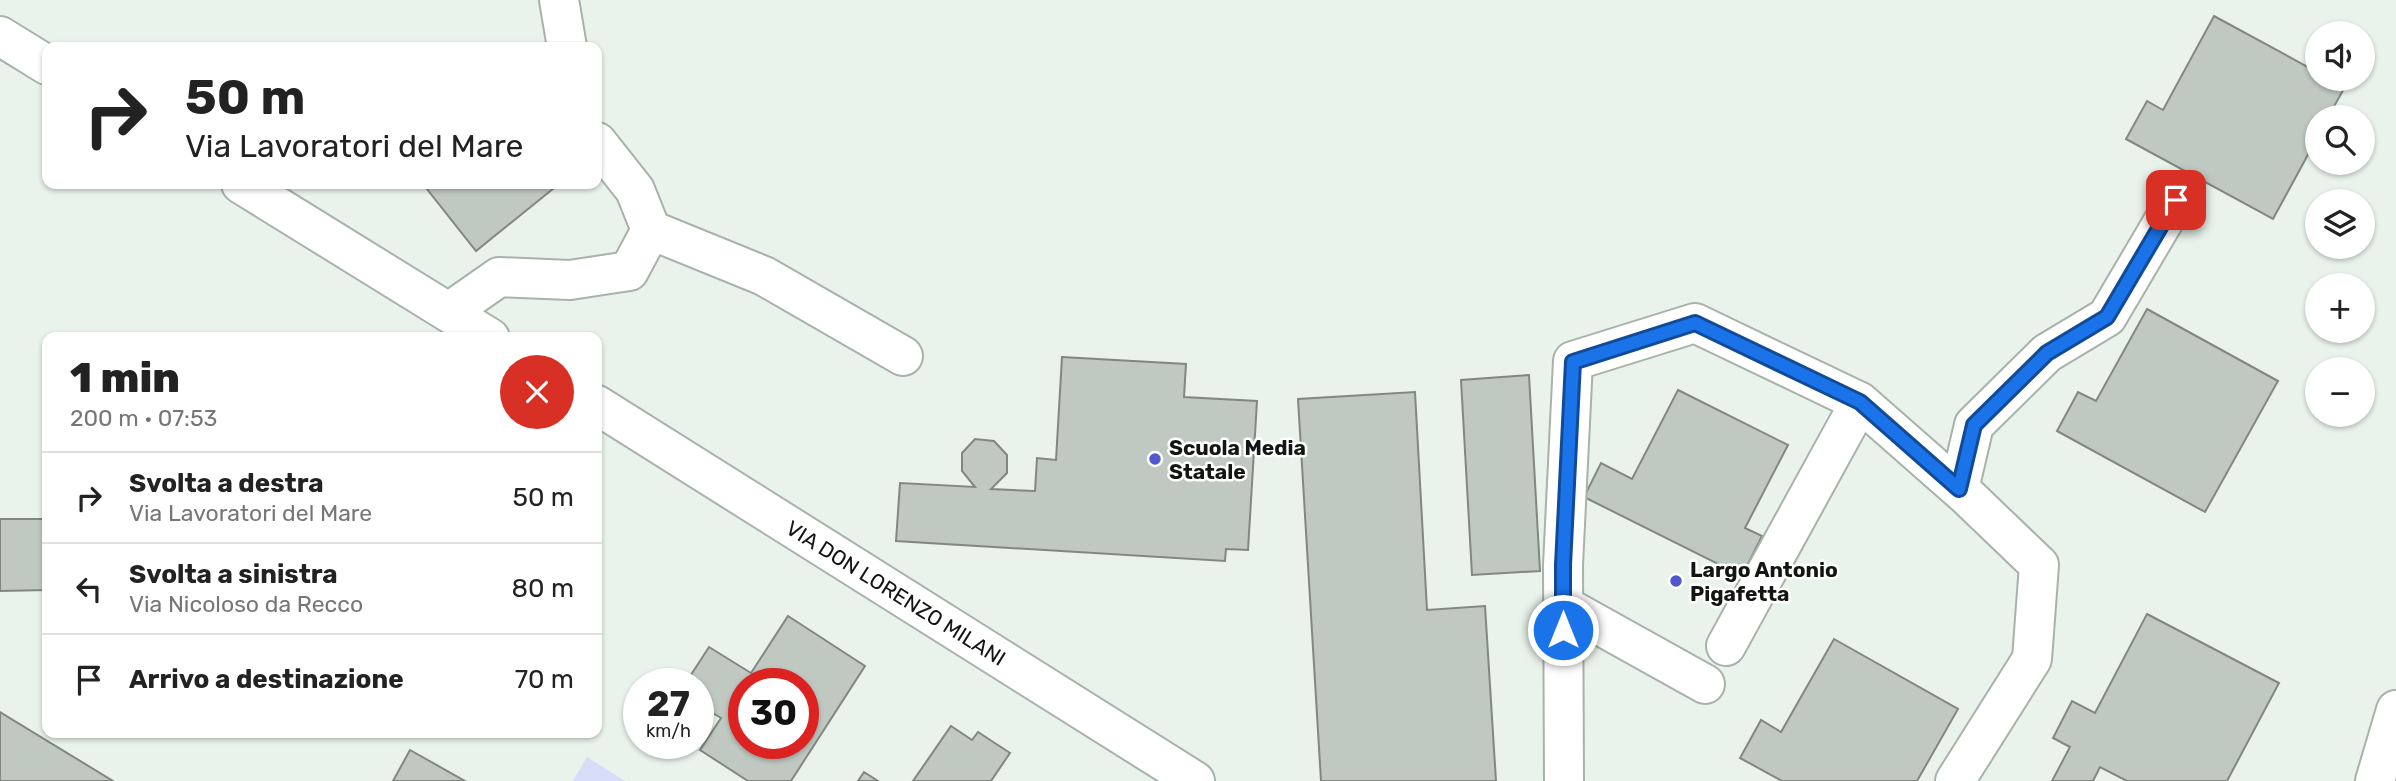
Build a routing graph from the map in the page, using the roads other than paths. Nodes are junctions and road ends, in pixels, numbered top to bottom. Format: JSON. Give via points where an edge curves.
{"nodes":[{"id":1,"x":559,"y":0,"type":"edge"},
{"id":2,"x":0,"y":36,"type":"edge"},
{"id":3,"x":566,"y":42,"type":"edge"},
{"id":4,"x":42,"y":62,"type":"edge"},
{"id":5,"x":602,"y":148,"type":"edge"},
{"id":6,"x":249,"y":189,"type":"edge"},
{"id":7,"x":2176,"y":200,"type":"dead end"},
{"id":8,"x":650,"y":230,"type":"junction"},
{"id":9,"x":449,"y":312,"type":"junction"},
{"id":10,"x":481,"y":332,"type":"edge"},
{"id":11,"x":902,"y":356,"type":"dead end"},
{"id":12,"x":1860,"y":402,"type":"junction"},
{"id":13,"x":602,"y":408,"type":"edge"},
{"id":14,"x":1959,"y":489,"type":"junction"},
{"id":15,"x":1563,"y":605,"type":"junction"},
{"id":16,"x":1726,"y":646,"type":"dead end"},
{"id":17,"x":1705,"y":684,"type":"dead end"},
{"id":18,"x":2396,"y":710,"type":"edge"},
{"id":19,"x":1195,"y":781,"type":"edge"},
{"id":20,"x":1564,"y":781,"type":"edge"},
{"id":21,"x":1955,"y":781,"type":"edge"},
{"id":22,"x":2375,"y":781,"type":"edge"}],
"edges":[{"from":1,"to":3,"type":"street"},
{"from":2,"to":4,"type":"street"},
{"from":5,"to":8,"type":"street","via":[[635,190]]},
{"from":6,"to":9,"type":"street"},
{"from":7,"to":14,"type":"street","via":[[2107,317],[2047,353],[1974,425]]},
{"from":8,"to":9,"type":"street","via":[[629,271],[570,280],[499,277]]},
{"from":8,"to":11,"type":"street","via":[[764,276]]},
{"from":9,"to":10,"type":"street"},
{"from":12,"to":14,"type":"street"},
{"from":12,"to":15,"type":"street","via":[[1695,323],[1573,362]]},
{"from":12,"to":16,"type":"street"},
{"from":13,"to":19,"type":"street","name":"VIA DON LORENZO MILANI"},
{"from":14,"to":21,"type":"street","via":[[2039,565],[2032,659]]},
{"from":15,"to":17,"type":"street"},
{"from":15,"to":20,"type":"street"},
{"from":18,"to":22,"type":"street"}]}
